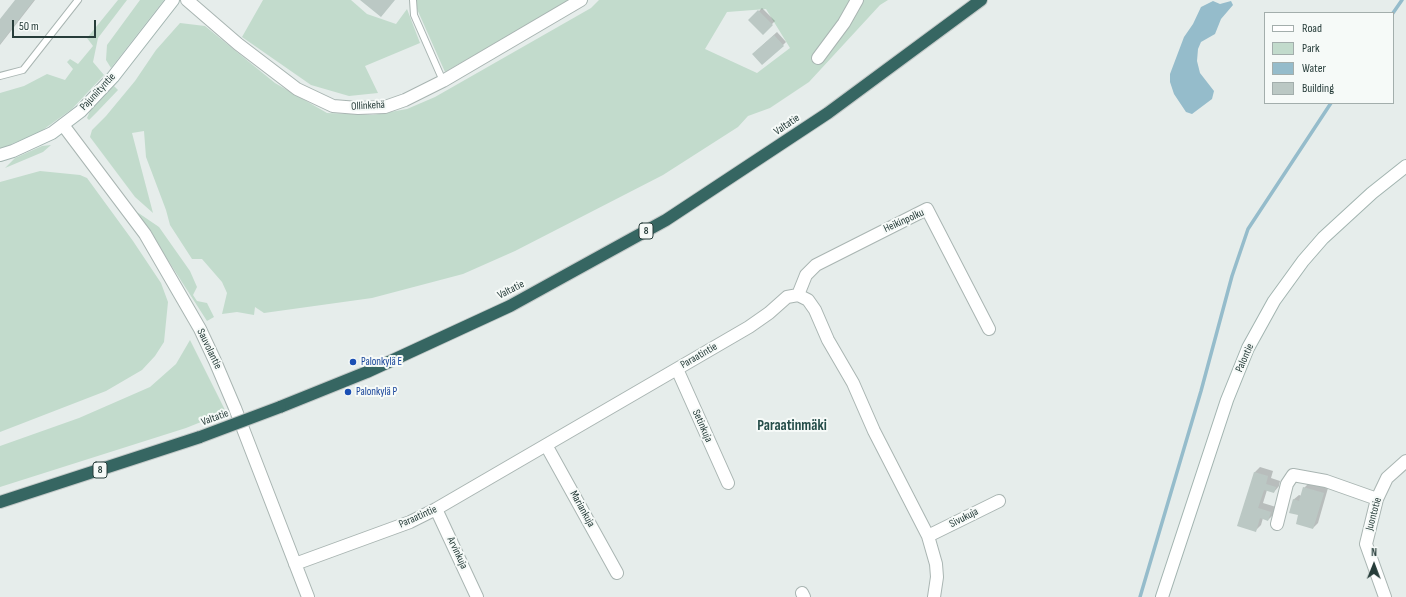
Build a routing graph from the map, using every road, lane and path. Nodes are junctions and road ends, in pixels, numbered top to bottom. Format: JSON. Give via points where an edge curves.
{"nodes":[{"id":1,"x":78,"y":0,"type":"edge"},
{"id":2,"x":174,"y":0,"type":"edge"},
{"id":3,"x":187,"y":0,"type":"edge"},
{"id":4,"x":413,"y":0,"type":"edge"},
{"id":5,"x":581,"y":0,"type":"edge"},
{"id":6,"x":857,"y":0,"type":"edge"},
{"id":7,"x":981,"y":0,"type":"edge"},
{"id":8,"x":818,"y":58,"type":"dead end"},
{"id":9,"x":0,"y":76,"type":"edge"},
{"id":10,"x":443,"y":81,"type":"junction"},
{"id":11,"x":63,"y":125,"type":"junction"},
{"id":12,"x":0,"y":155,"type":"edge"},
{"id":13,"x":1406,"y":166,"type":"edge"},
{"id":14,"x":798,"y":295,"type":"junction"},
{"id":15,"x":989,"y":329,"type":"dead end"},
{"id":16,"x":677,"y":369,"type":"junction"},
{"id":17,"x":546,"y":445,"type":"junction"},
{"id":18,"x":1406,"y":460,"type":"edge"},
{"id":19,"x":728,"y":483,"type":"dead end"},
{"id":20,"x":1377,"y":499,"type":"junction"},
{"id":21,"x":999,"y":501,"type":"dead end"},
{"id":22,"x":0,"y":502,"type":"edge"},
{"id":23,"x":436,"y":509,"type":"junction"},
{"id":24,"x":1277,"y":524,"type":"dead end"},
{"id":25,"x":928,"y":536,"type":"junction"},
{"id":26,"x":295,"y":564,"type":"junction"},
{"id":27,"x":617,"y":573,"type":"dead end"},
{"id":28,"x":308,"y":597,"type":"edge"},
{"id":29,"x":477,"y":597,"type":"edge"},
{"id":30,"x":934,"y":597,"type":"edge"},
{"id":31,"x":1162,"y":597,"type":"edge"},
{"id":32,"x":1385,"y":597,"type":"edge"}],
"edges":[{"from":1,"to":9,"type":"lane","via":[[23,70]]},
{"from":2,"to":11,"type":"street","name":"Pajuniityntie","via":[[102,89]]},
{"from":3,"to":10,"type":"street","name":"Ollinkehä","via":[[284,80],[311,97],[333,106],[389,106]]},
{"from":4,"to":10,"type":"lane","via":[[414,15]]},
{"from":5,"to":10,"type":"street","name":"Ollinkehä"},
{"from":6,"to":8,"type":"street","via":[[844,23]]},
{"from":7,"to":22,"type":"highway","name":"Valtatie","number":"8","bridge":true,"via":[[828,113],[666,220],[503,309],[367,372],[280,407],[200,437]]},
{"from":11,"to":12,"type":"street","name":"Pajuniityntie","via":[[32,142]]},
{"from":11,"to":26,"type":"street","name":"Sauvolantie","via":[[145,234],[200,329],[235,408]]},
{"from":13,"to":31,"type":"street","name":"Palontie","via":[[1367,197],[1323,238],[1303,261],[1255,334],[1227,400]]},
{"from":14,"to":15,"type":"street","name":"Heikinpolku","via":[[806,275],[816,265],[927,208]]},
{"from":14,"to":16,"type":"street","name":"Paraatintie","via":[[787,297],[750,327]]},
{"from":14,"to":25,"type":"street","via":[[808,300],[815,310]]},
{"from":16,"to":17,"type":"street","name":"Paraatintie"},
{"from":16,"to":19,"type":"street","name":"Setinkuja"},
{"from":17,"to":23,"type":"street","name":"Paraatintie"},
{"from":17,"to":27,"type":"street","name":"Mariankuja"},
{"from":18,"to":20,"type":"street","name":"Juontotie","via":[[1387,478]]},
{"from":20,"to":24,"type":"street","via":[[1326,481],[1293,475],[1287,484]]},
{"from":20,"to":32,"type":"street","name":"Juontotie","via":[[1366,544]]},
{"from":21,"to":25,"type":"street","name":"Sivukuja"},
{"from":23,"to":26,"type":"street","name":"Paraatintie","via":[[410,522]]},
{"from":23,"to":29,"type":"street","name":"Arvinkuja"},
{"from":25,"to":30,"type":"street","via":[[936,564]]},
{"from":26,"to":28,"type":"street","name":"Sauvolantie"}]}
